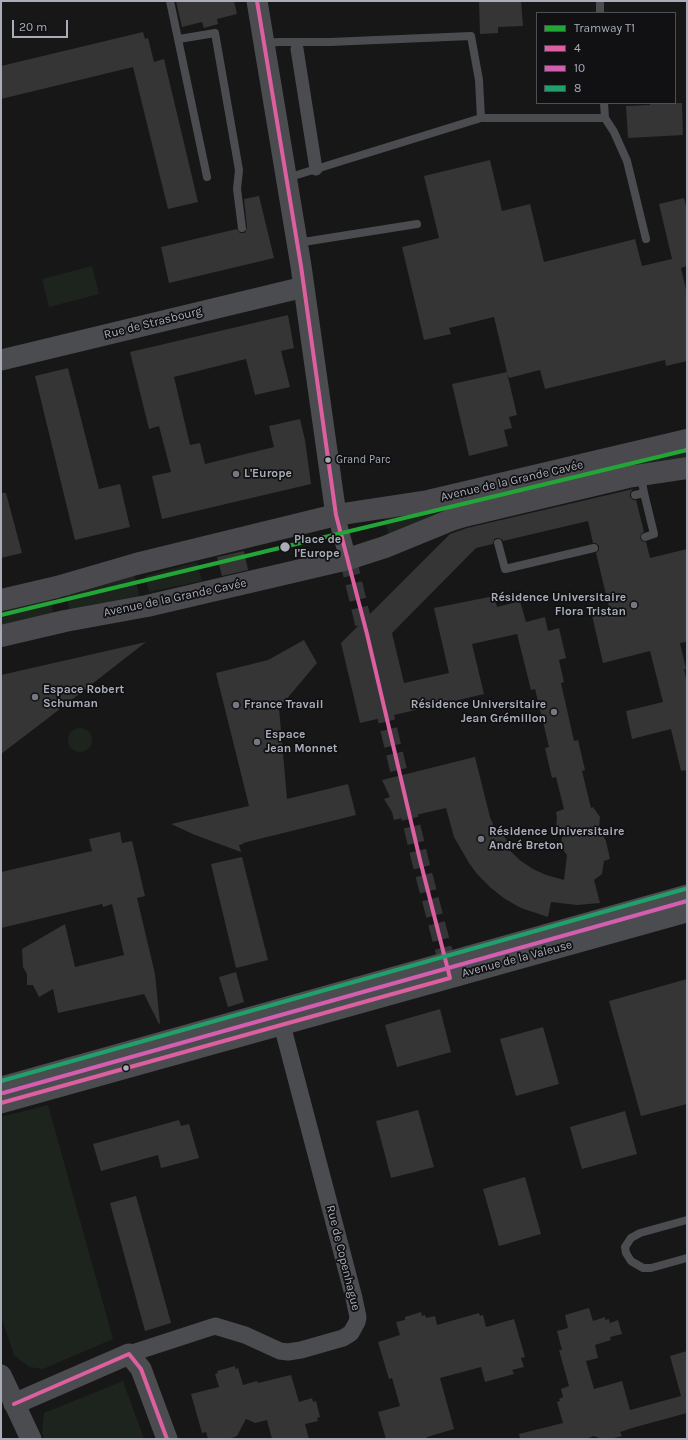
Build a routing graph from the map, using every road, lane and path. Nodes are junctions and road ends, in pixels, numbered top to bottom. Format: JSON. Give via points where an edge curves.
{"nodes":[{"id":1,"x":170,"y":1,"type":"edge"},
{"id":2,"x":257,"y":1,"type":"edge"},
{"id":3,"x":600,"y":1,"type":"edge"},
{"id":4,"x":600,"y":12,"type":"edge"},
{"id":5,"x":178,"y":39,"type":"junction"},
{"id":6,"x":264,"y":43,"type":"junction"},
{"id":7,"x":297,"y":49,"type":"dead end"},
{"id":8,"x":604,"y":104,"type":"edge"},
{"id":9,"x":481,"y":118,"type":"junction"},
{"id":10,"x":605,"y":118,"type":"junction"},
{"id":11,"x":316,"y":169,"type":"junction"},
{"id":12,"x":207,"y":177,"type":"dead end"},
{"id":13,"x":286,"y":178,"type":"junction"},
{"id":14,"x":417,"y":224,"type":"dead end"},
{"id":15,"x":242,"y":228,"type":"dead end"},
{"id":16,"x":646,"y":239,"type":"dead end"},
{"id":17,"x":298,"y":243,"type":"junction"},
{"id":18,"x":304,"y":287,"type":"junction"},
{"id":19,"x":1,"y":360,"type":"edge"},
{"id":20,"x":687,"y":440,"type":"edge"},
{"id":21,"x":687,"y":468,"type":"edge"},
{"id":22,"x":640,"y":488,"type":"junction"},
{"id":23,"x":336,"y":515,"type":"junction"},
{"id":24,"x":645,"y":536,"type":"dead end"},
{"id":25,"x":498,"y":543,"type":"dead end"},
{"id":26,"x":594,"y":548,"type":"dead end"},
{"id":27,"x":348,"y":558,"type":"junction"},
{"id":28,"x":1,"y":600,"type":"edge"},
{"id":29,"x":1,"y":636,"type":"edge"},
{"id":30,"x":687,"y":895,"type":"edge"},
{"id":31,"x":687,"y":912,"type":"edge"},
{"id":32,"x":655,"y":913,"type":"junction"},
{"id":33,"x":286,"y":1016,"type":"junction"},
{"id":34,"x":1,"y":1087,"type":"edge"},
{"id":35,"x":1,"y":1103,"type":"edge"},
{"id":36,"x":687,"y":1220,"type":"edge"},
{"id":37,"x":687,"y":1258,"type":"edge"},
{"id":38,"x":129,"y":1354,"type":"junction"},
{"id":39,"x":1,"y":1375,"type":"edge"},
{"id":40,"x":14,"y":1404,"type":"junction"},
{"id":41,"x":31,"y":1439,"type":"edge"},
{"id":42,"x":166,"y":1439,"type":"edge"}],
"edges":[{"from":1,"to":5,"type":"lane"},
{"from":2,"to":6,"type":"street"},
{"from":3,"to":4,"type":"lane"},
{"from":5,"to":12,"type":"lane"},
{"from":5,"to":15,"type":"lane","via":[[215,33],[239,170],[237,189]]},
{"from":6,"to":9,"type":"lane","via":[[471,36],[479,80]]},
{"from":6,"to":13,"type":"street"},
{"from":7,"to":11,"type":"street"},
{"from":8,"to":10,"type":"lane"},
{"from":9,"to":10,"type":"lane"},
{"from":9,"to":11,"type":"lane"},
{"from":10,"to":16,"type":"lane","via":[[627,161]]},
{"from":11,"to":13,"type":"lane"},
{"from":13,"to":17,"type":"street"},
{"from":14,"to":17,"type":"lane"},
{"from":17,"to":18,"type":"street"},
{"from":18,"to":19,"type":"street","name":"Rue de Strasbourg"},
{"from":18,"to":23,"type":"street"},
{"from":20,"to":23,"type":"main road","name":"Avenue de la Grande Cavée","via":[[428,501]]},
{"from":21,"to":22,"type":"main road","name":"Avenue de la Grande Cavée"},
{"from":22,"to":24,"type":"lane","via":[[654,534]]},
{"from":22,"to":27,"type":"main road","name":"Avenue de la Grande Cavée","via":[[451,520],[386,547]]},
{"from":23,"to":27,"type":"street"},
{"from":23,"to":28,"type":"main road","name":"Avenue de la Grande Cavée"},
{"from":25,"to":26,"type":"lane","via":[[505,569]]},
{"from":27,"to":29,"type":"main road","name":"Avenue de la Grande Cavée","via":[[147,606]]},
{"from":30,"to":32,"type":"street","name":"Avenue de la Valeuse"},
{"from":31,"to":32,"type":"street","name":"Avenue de la Valeuse"},
{"from":32,"to":33,"type":"street","name":"Avenue de la Valeuse"},
{"from":33,"to":34,"type":"street","name":"Avenue de la Valeuse"},
{"from":33,"to":35,"type":"street","name":"Avenue de la Valeuse"},
{"from":33,"to":38,"type":"street","name":"Rue de Copenhague","via":[[353,1292],[357,1322],[351,1333],[343,1338],[288,1352],[215,1326]]},
{"from":36,"to":37,"type":"lane","via":[[640,1233],[631,1238],[625,1248],[631,1261],[643,1268]]},
{"from":38,"to":40,"type":"street"},
{"from":38,"to":42,"type":"street","via":[[141,1369]]},
{"from":39,"to":40,"type":"street"},
{"from":40,"to":41,"type":"street"}]}
